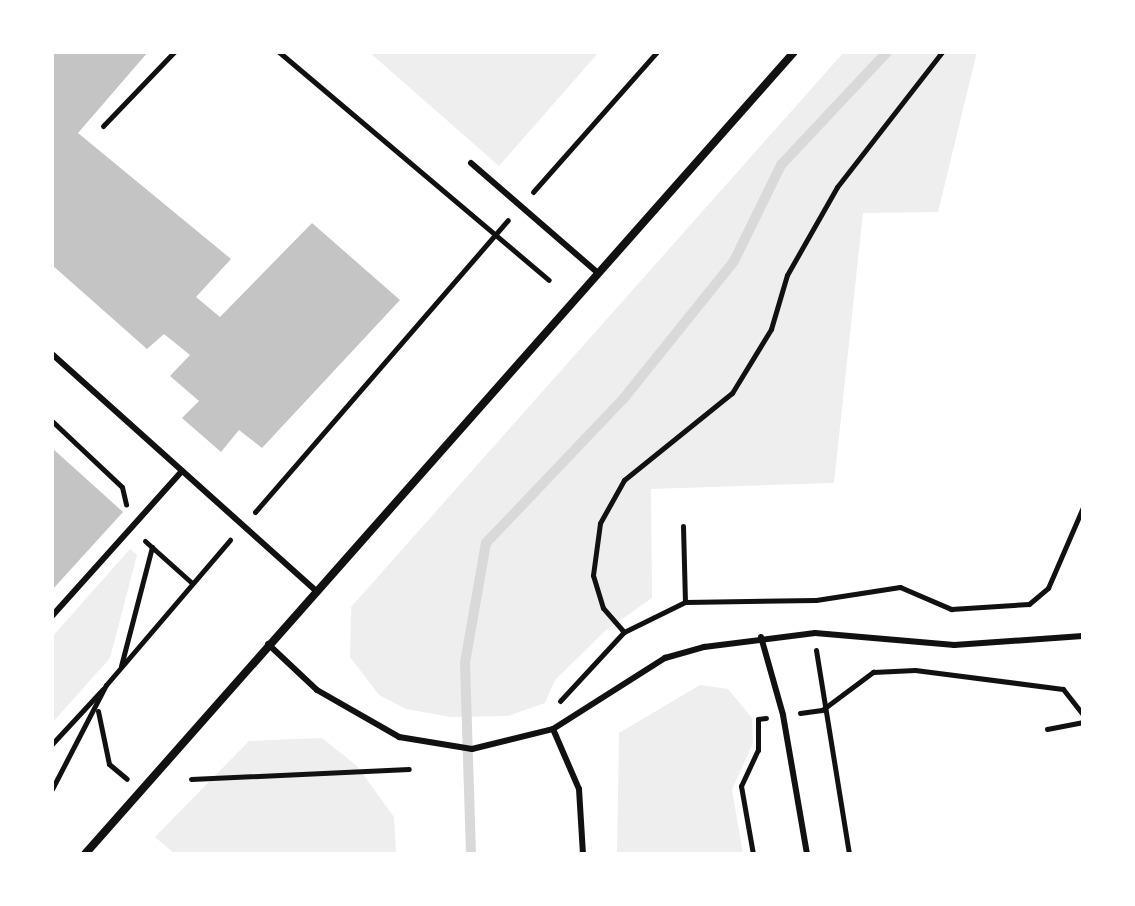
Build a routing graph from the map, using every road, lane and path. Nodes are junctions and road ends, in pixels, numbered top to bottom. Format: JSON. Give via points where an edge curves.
{"nodes":[{"id":1,"x":174,"y":52,"type":"edge"},
{"id":2,"x":279,"y":52,"type":"edge"},
{"id":3,"x":657,"y":52,"type":"edge"},
{"id":4,"x":794,"y":52,"type":"edge"},
{"id":5,"x":942,"y":52,"type":"edge"},
{"id":6,"x":103,"y":126,"type":"dead end"},
{"id":7,"x":471,"y":163,"type":"dead end"},
{"id":8,"x":520,"y":207,"type":"junction"},
{"id":9,"x":491,"y":239,"type":"junction"},
{"id":10,"x":598,"y":273,"type":"junction"},
{"id":11,"x":549,"y":280,"type":"dead end"},
{"id":12,"x":52,"y":354,"type":"edge"},
{"id":13,"x":52,"y":421,"type":"edge"},
{"id":14,"x":68,"y":435,"type":"dead end"},
{"id":15,"x":182,"y":471,"type":"junction"},
{"id":16,"x":1083,"y":507,"type":"edge"},
{"id":17,"x":1081,"y":524,"type":"edge"},
{"id":18,"x":243,"y":526,"type":"junction"},
{"id":19,"x":683,"y":526,"type":"dead end"},
{"id":20,"x":152,"y":547,"type":"dead end"},
{"id":21,"x":316,"y":591,"type":"junction"},
{"id":22,"x":685,"y":602,"type":"junction"},
{"id":23,"x":52,"y":616,"type":"edge"},
{"id":24,"x":624,"y":632,"type":"junction"},
{"id":25,"x":1083,"y":636,"type":"edge"},
{"id":26,"x":761,"y":637,"type":"junction"},
{"id":27,"x":268,"y":644,"type":"junction"},
{"id":28,"x":120,"y":669,"type":"junction"},
{"id":29,"x":106,"y":685,"type":"junction"},
{"id":30,"x":98,"y":710,"type":"junction"},
{"id":31,"x":822,"y":710,"type":"junction"},
{"id":32,"x":783,"y":715,"type":"junction"},
{"id":33,"x":1083,"y":715,"type":"edge"},
{"id":34,"x":1083,"y":722,"type":"edge"},
{"id":35,"x":553,"y":729,"type":"junction"},
{"id":36,"x":1047,"y":729,"type":"dead end"},
{"id":37,"x":52,"y":744,"type":"edge"},
{"id":38,"x":409,"y":769,"type":"dead end"},
{"id":39,"x":191,"y":779,"type":"dead end"},
{"id":40,"x":52,"y":789,"type":"edge"},
{"id":41,"x":141,"y":791,"type":"junction"},
{"id":42,"x":85,"y":854,"type":"edge"},
{"id":43,"x":583,"y":854,"type":"edge"},
{"id":44,"x":753,"y":854,"type":"edge"},
{"id":45,"x":807,"y":854,"type":"edge"},
{"id":46,"x":849,"y":854,"type":"edge"}],
"edges":[{"from":1,"to":6,"type":"path"},
{"from":2,"to":9,"type":"path"},
{"from":3,"to":8,"type":"path"},
{"from":4,"to":10,"type":"street"},
{"from":5,"to":24,"type":"path","via":[[837,187],[787,275],[771,329],[732,393],[624,480],[606,512],[593,575],[603,608]]},
{"from":7,"to":8,"type":"lane"},
{"from":8,"to":9,"type":"path"},
{"from":8,"to":10,"type":"lane"},
{"from":9,"to":11,"type":"path"},
{"from":9,"to":18,"type":"path"},
{"from":10,"to":21,"type":"street"},
{"from":12,"to":15,"type":"lane"},
{"from":13,"to":14,"type":"path"},
{"from":15,"to":18,"type":"lane"},
{"from":15,"to":23,"type":"lane"},
{"from":16,"to":17,"type":"path"},
{"from":17,"to":22,"type":"path","via":[[1048,588],[1029,604],[951,609],[900,587],[816,600]]},
{"from":18,"to":21,"type":"lane"},
{"from":18,"to":28,"type":"path"},
{"from":19,"to":22,"type":"path"},
{"from":20,"to":28,"type":"path"},
{"from":21,"to":27,"type":"street"},
{"from":22,"to":24,"type":"path"},
{"from":24,"to":35,"type":"path","via":[[562,692]]},
{"from":25,"to":26,"type":"lane","via":[[954,645],[843,633]]},
{"from":26,"to":32,"type":"lane"},
{"from":26,"to":35,"type":"lane","via":[[665,658]]},
{"from":27,"to":35,"type":"lane","via":[[317,690],[399,737],[430,745],[513,745]]},
{"from":27,"to":41,"type":"street"},
{"from":28,"to":29,"type":"path"},
{"from":29,"to":30,"type":"path"},
{"from":29,"to":37,"type":"path"},
{"from":30,"to":40,"type":"path"},
{"from":30,"to":41,"type":"path","via":[[109,764]]},
{"from":31,"to":32,"type":"path"},
{"from":31,"to":33,"type":"path","via":[[873,672],[915,670],[1063,689]]},
{"from":31,"to":46,"type":"path"},
{"from":32,"to":44,"type":"path","via":[[758,719],[758,750],[741,786]]},
{"from":32,"to":45,"type":"lane"},
{"from":34,"to":36,"type":"path"},
{"from":35,"to":43,"type":"lane","via":[[579,789]]},
{"from":38,"to":39,"type":"path"},
{"from":41,"to":42,"type":"street"}]}
